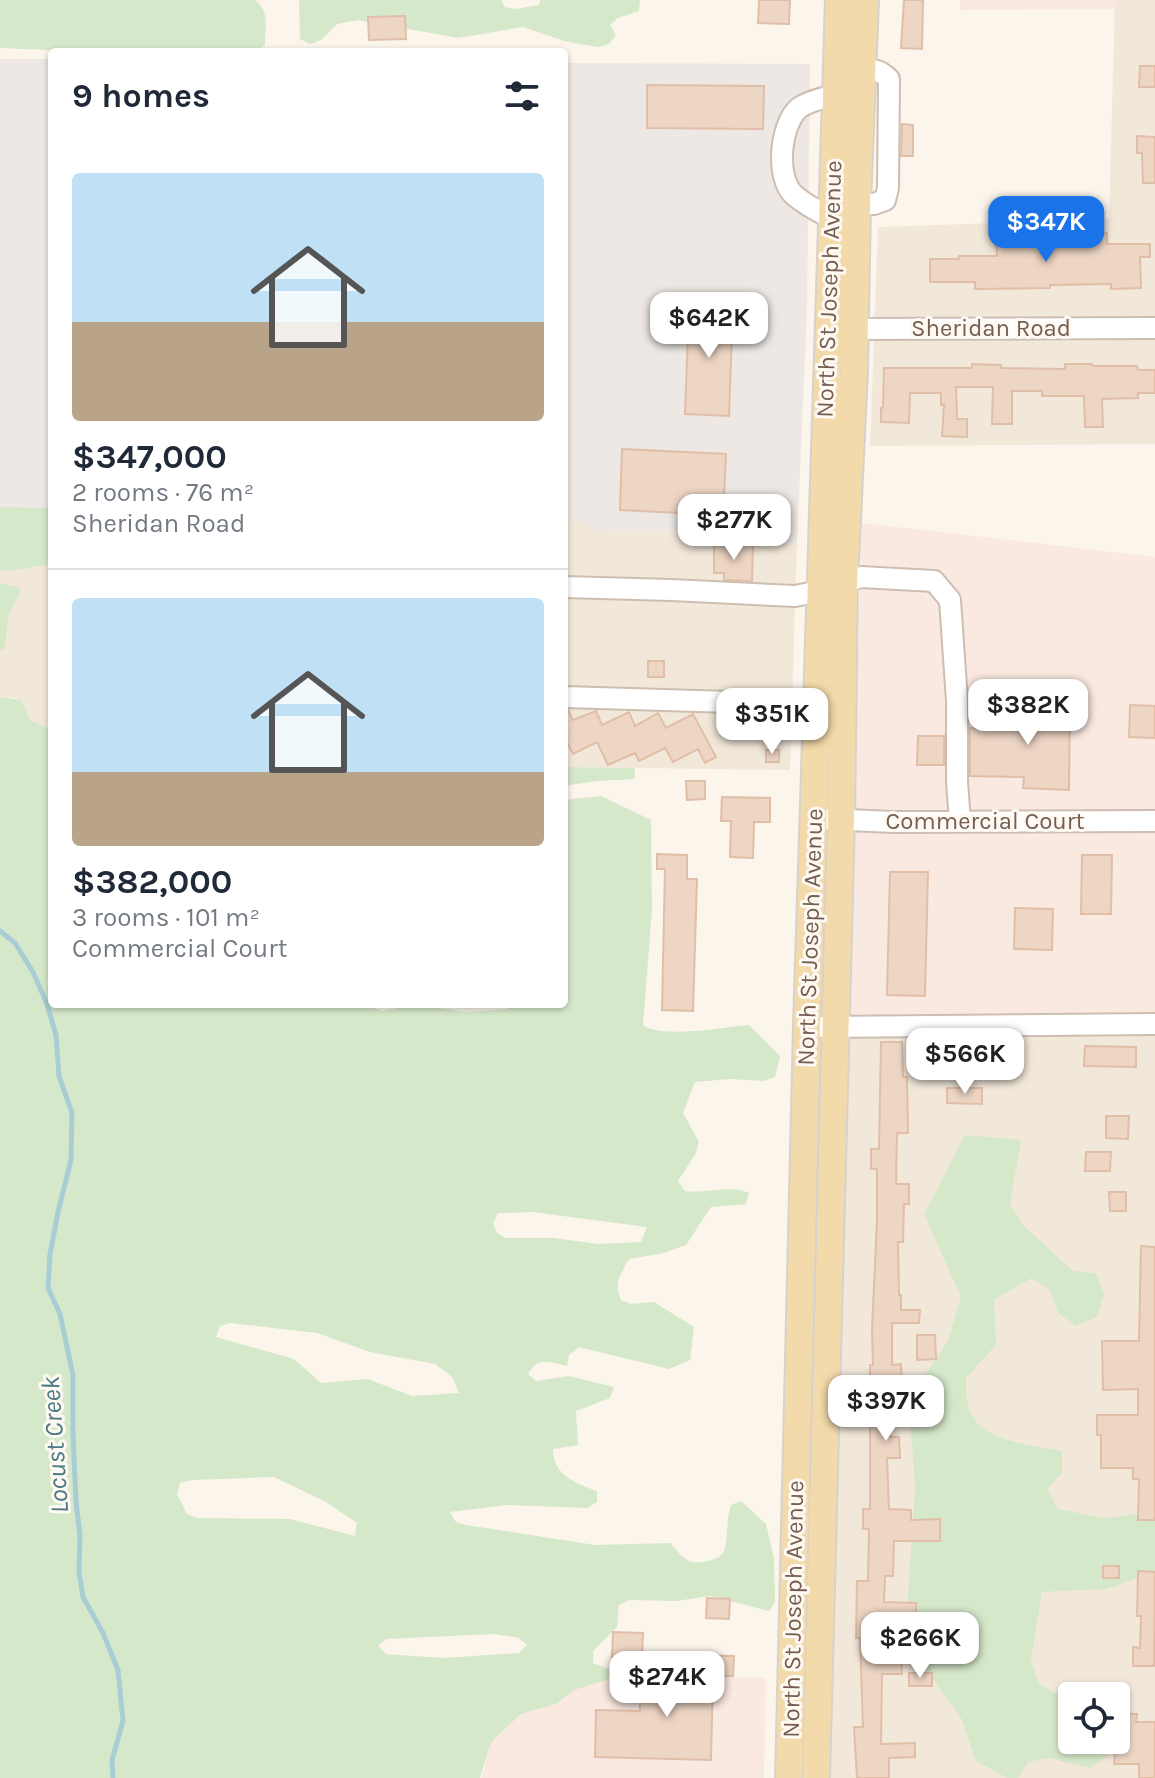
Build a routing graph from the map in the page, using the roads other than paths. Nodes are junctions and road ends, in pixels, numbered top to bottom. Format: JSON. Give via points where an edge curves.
{"nodes":[{"id":1,"x":839,"y":0,"type":"edge"},
{"id":2,"x":865,"y":0,"type":"edge"},
{"id":3,"x":835,"y":95,"type":"junction"},
{"id":4,"x":857,"y":216,"type":"junction"},
{"id":5,"x":831,"y":218,"type":"junction"},
{"id":6,"x":854,"y":328,"type":"junction"},
{"id":7,"x":1155,"y":328,"type":"edge"},
{"id":8,"x":828,"y":330,"type":"junction"},
{"id":9,"x":568,"y":587,"type":"edge"},
{"id":10,"x":832,"y":587,"type":"junction"},
{"id":11,"x":568,"y":697,"type":"edge"},
{"id":12,"x":830,"y":705,"type":"junction"},
{"id":13,"x":814,"y":818,"type":"junction"},
{"id":14,"x":841,"y":819,"type":"junction"},
{"id":15,"x":1155,"y":821,"type":"edge"},
{"id":16,"x":960,"y":822,"type":"junction"},
{"id":17,"x":1155,"y":1024,"type":"edge"},
{"id":18,"x":807,"y":1027,"type":"junction"},
{"id":19,"x":836,"y":1027,"type":"junction"},
{"id":20,"x":789,"y":1778,"type":"edge"},
{"id":21,"x":816,"y":1778,"type":"edge"}],
"edges":[{"from":1,"to":3,"type":"main road","name":"North St Joseph Avenue"},
{"from":2,"to":4,"type":"main road","name":"North St Joseph Avenue"},
{"from":3,"to":5,"type":"main road","name":"North St Joseph Avenue"},
{"from":3,"to":5,"type":"street","via":[[799,108],[785,139],[782,169],[793,194]]},
{"from":4,"to":5,"type":"street"},
{"from":4,"to":6,"type":"main road","name":"North St Joseph Avenue"},
{"from":5,"to":8,"type":"main road","name":"North St Joseph Avenue"},
{"from":6,"to":7,"type":"street","name":"Sheridan Road"},
{"from":6,"to":8,"type":"street","name":"Sheridan Road"},
{"from":6,"to":10,"type":"main road","name":"North St Joseph Avenue"},
{"from":8,"to":10,"type":"main road","name":"North St Joseph Avenue","via":[[821,536]]},
{"from":9,"to":10,"type":"street","via":[[795,596]]},
{"from":10,"to":12,"type":"main road","name":"North St Joseph Avenue"},
{"from":10,"to":16,"type":"street","via":[[861,577],[934,581],[950,600]]},
{"from":11,"to":12,"type":"street"},
{"from":12,"to":13,"type":"main road","name":"North St Joseph Avenue"},
{"from":12,"to":14,"type":"main road","name":"North St Joseph Avenue"},
{"from":13,"to":14,"type":"street","name":"Commercial Court"},
{"from":13,"to":18,"type":"main road","name":"North St Joseph Avenue"},
{"from":14,"to":16,"type":"street","name":"Commercial Court"},
{"from":14,"to":19,"type":"main road","name":"North St Joseph Avenue"},
{"from":15,"to":16,"type":"street","name":"Commercial Court"},
{"from":17,"to":19,"type":"street"},
{"from":18,"to":19,"type":"street"},
{"from":18,"to":20,"type":"main road","name":"North St Joseph Avenue"},
{"from":19,"to":21,"type":"main road","name":"North St Joseph Avenue"}]}
